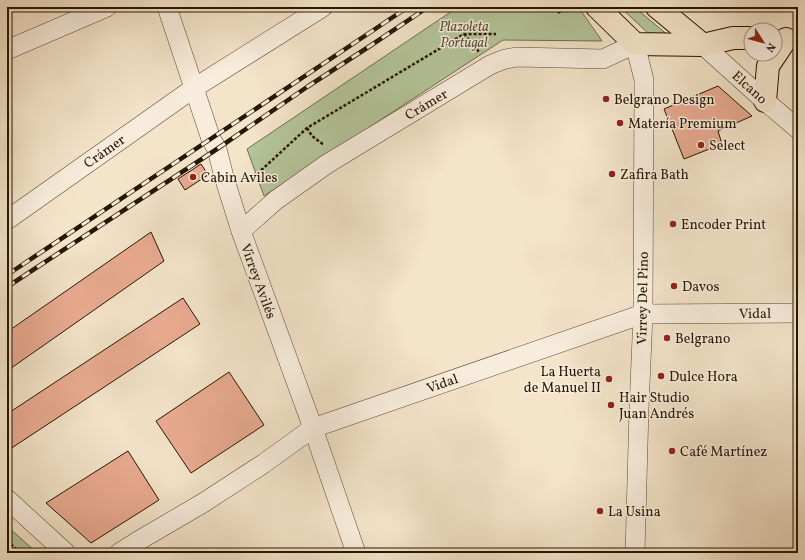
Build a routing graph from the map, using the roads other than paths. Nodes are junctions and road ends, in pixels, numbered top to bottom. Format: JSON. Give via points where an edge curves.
{"nodes":[{"id":1,"x":107,"y":7,"type":"edge"},
{"id":2,"x":167,"y":7,"type":"edge"},
{"id":3,"x":323,"y":7,"type":"edge"},
{"id":4,"x":597,"y":7,"type":"edge"},
{"id":5,"x":657,"y":7,"type":"edge"},
{"id":6,"x":743,"y":38,"type":"edge"},
{"id":7,"x":786,"y":39,"type":"edge"},
{"id":8,"x":635,"y":44,"type":"junction"},
{"id":9,"x":703,"y":45,"type":"junction"},
{"id":10,"x":7,"y":50,"type":"edge"},
{"id":11,"x":194,"y":88,"type":"junction"},
{"id":12,"x":765,"y":101,"type":"junction"},
{"id":13,"x":798,"y":129,"type":"edge"},
{"id":14,"x":7,"y":220,"type":"edge"},
{"id":15,"x":241,"y":231,"type":"junction"},
{"id":16,"x":798,"y":313,"type":"edge"},
{"id":17,"x":643,"y":314,"type":"junction"},
{"id":18,"x":313,"y":428,"type":"junction"},
{"id":19,"x":7,"y":499,"type":"edge"},
{"id":20,"x":66,"y":553,"type":"edge"},
{"id":21,"x":120,"y":553,"type":"edge"},
{"id":22,"x":356,"y":553,"type":"edge"},
{"id":23,"x":635,"y":553,"type":"edge"}],
"edges":[{"from":1,"to":10,"type":"street"},
{"from":2,"to":11,"type":"street","name":"Virrey Avilés"},
{"from":3,"to":11,"type":"street","name":"Crámer"},
{"from":4,"to":8,"type":"main road"},
{"from":5,"to":9,"type":"main road"},
{"from":6,"to":9,"type":"main road"},
{"from":7,"to":12,"type":"main road","via":[[768,66]]},
{"from":8,"to":9,"type":"main road"},
{"from":8,"to":15,"type":"street","name":"Crámer","via":[[603,59],[517,57],[490,65],[327,164],[276,200]]},
{"from":8,"to":17,"type":"street","name":"Virrey Del Pino","via":[[644,80]]},
{"from":9,"to":12,"type":"street","name":"Elcano"},
{"from":11,"to":14,"type":"street","name":"Crámer"},
{"from":11,"to":15,"type":"street","name":"Virrey Avilés","via":[[211,139],[218,149]]},
{"from":12,"to":13,"type":"street","name":"Elcano"},
{"from":15,"to":18,"type":"street","name":"Virrey Avilés"},
{"from":16,"to":17,"type":"street","name":"Vidal"},
{"from":17,"to":18,"type":"street","name":"Vidal"},
{"from":17,"to":23,"type":"street","name":"Virrey Del Pino"},
{"from":18,"to":21,"type":"street","name":"Vidal","via":[[203,503]]},
{"from":18,"to":22,"type":"street","name":"Virrey Avilés"},
{"from":19,"to":20,"type":"street"}]}
